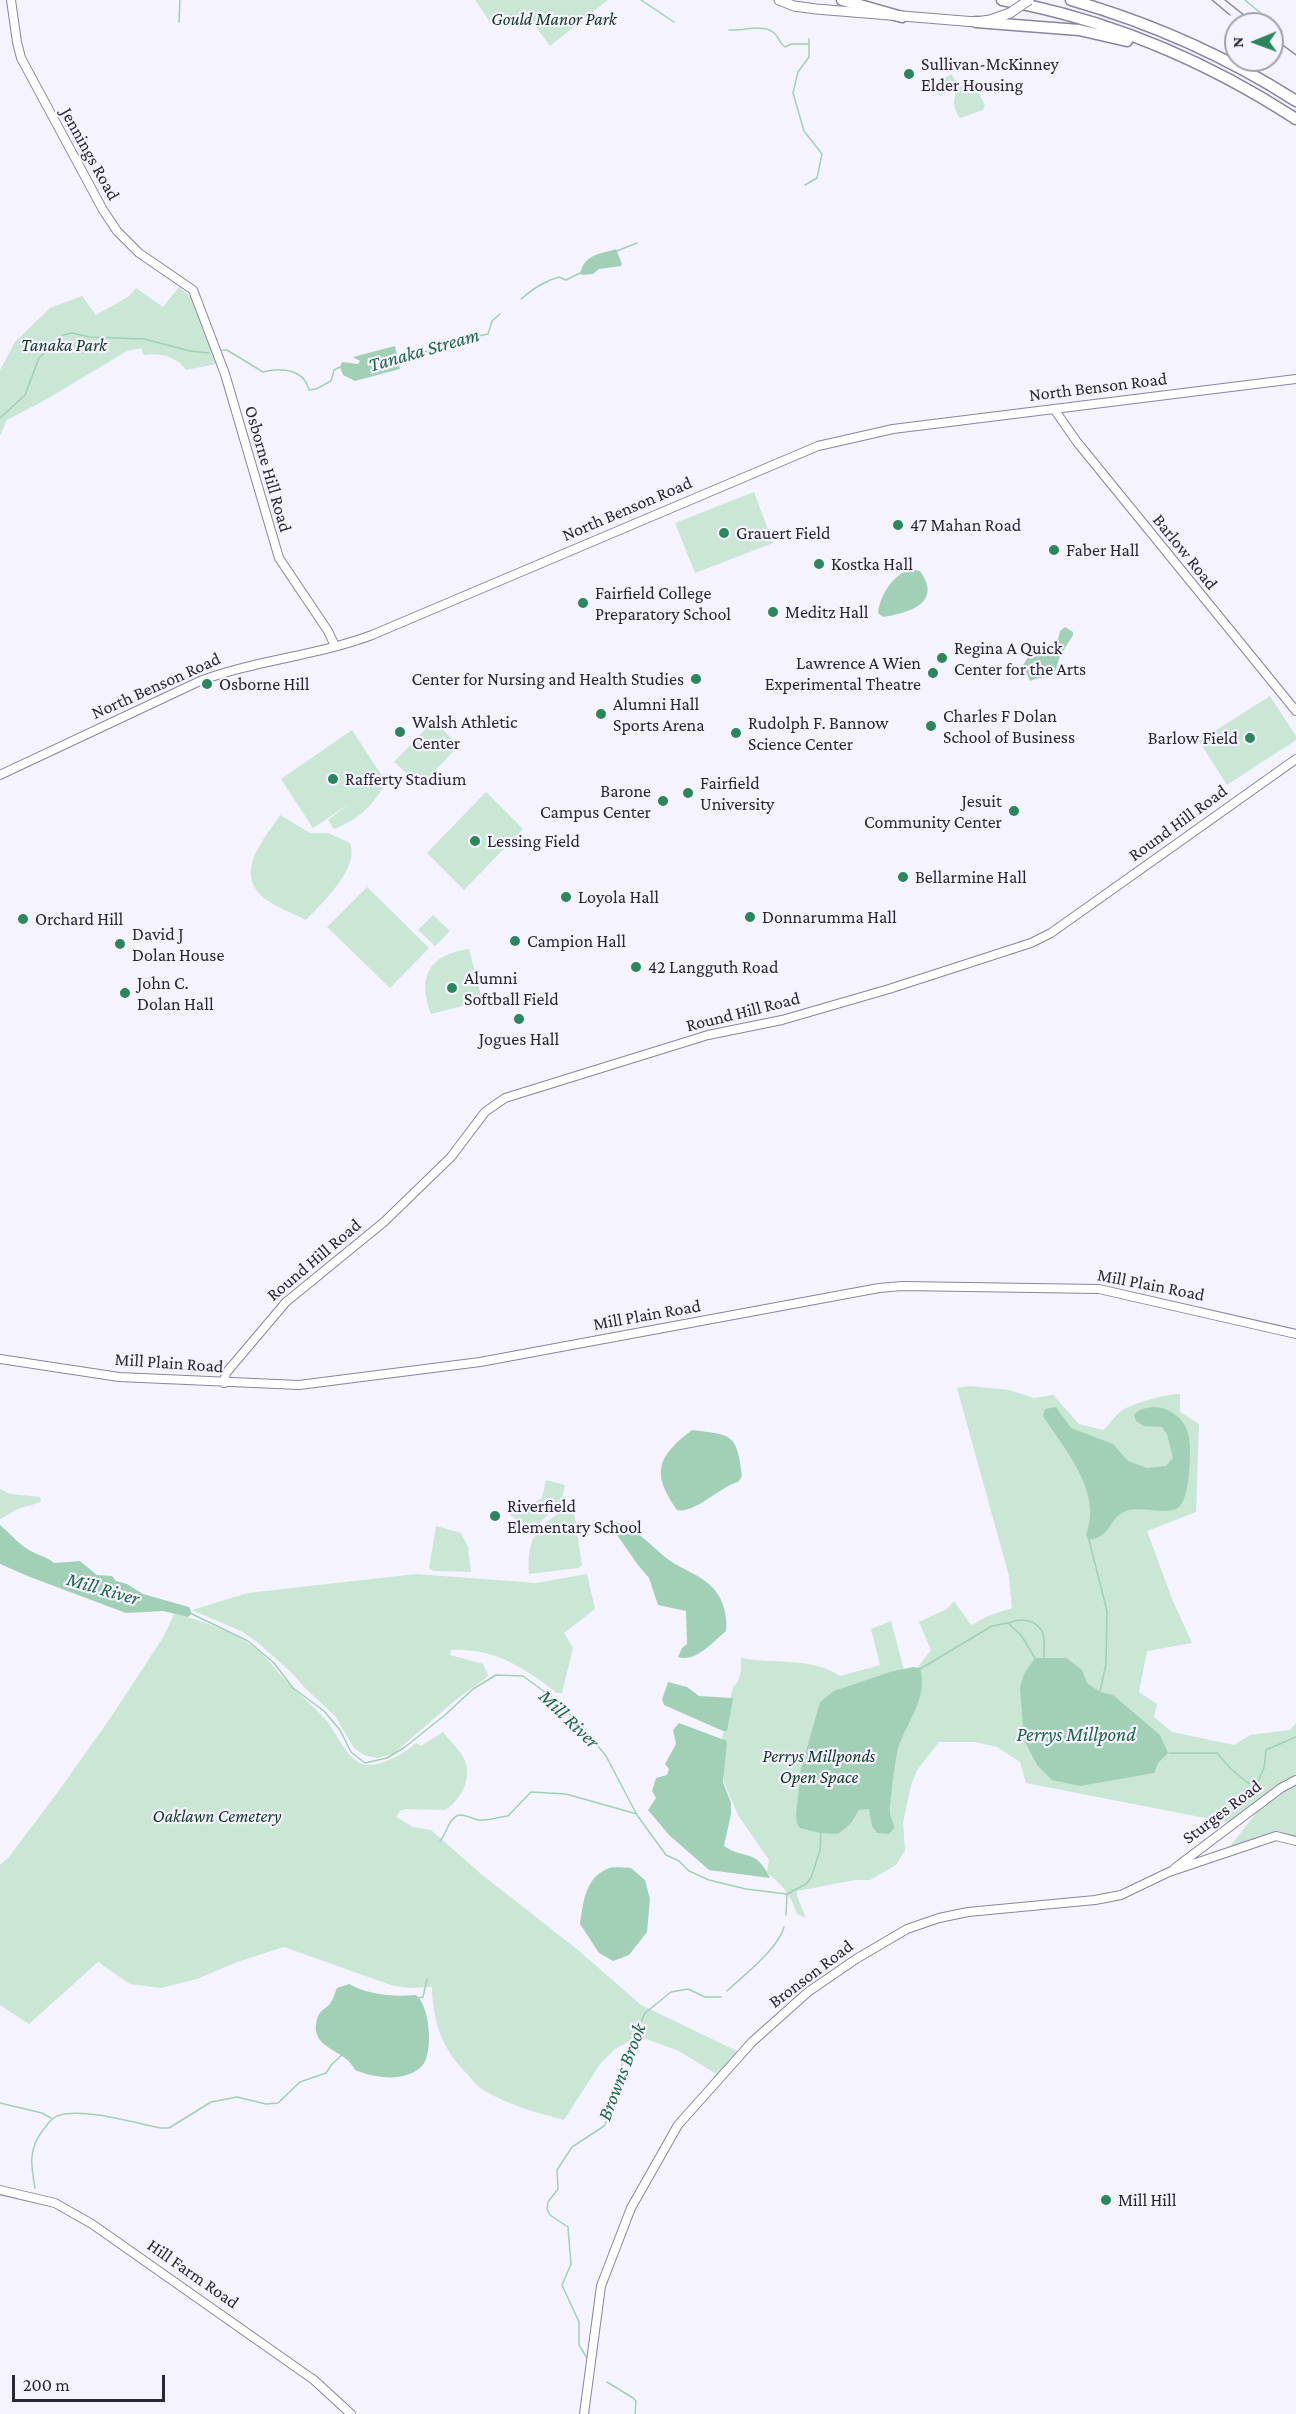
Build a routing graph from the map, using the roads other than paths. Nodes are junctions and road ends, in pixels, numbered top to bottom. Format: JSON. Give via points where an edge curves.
{"nodes":[{"id":1,"x":11,"y":0,"type":"edge"},
{"id":2,"x":780,"y":0,"type":"edge"},
{"id":3,"x":842,"y":0,"type":"edge"},
{"id":4,"x":1002,"y":0,"type":"edge"},
{"id":5,"x":1029,"y":0,"type":"edge"},
{"id":6,"x":1071,"y":0,"type":"edge"},
{"id":7,"x":1082,"y":0,"type":"edge"},
{"id":8,"x":1106,"y":10,"type":"junction"},
{"id":9,"x":902,"y":17,"type":"junction"},
{"id":10,"x":976,"y":21,"type":"junction"},
{"id":11,"x":1200,"y":64,"type":"junction"},
{"id":12,"x":1296,"y":101,"type":"edge"},
{"id":13,"x":1296,"y":119,"type":"edge"},
{"id":14,"x":193,"y":290,"type":"joint"},
{"id":15,"x":1296,"y":379,"type":"edge"},
{"id":16,"x":1054,"y":409,"type":"junction"},
{"id":17,"x":335,"y":646,"type":"junction"},
{"id":18,"x":1296,"y":711,"type":"edge"},
{"id":19,"x":1296,"y":759,"type":"edge"},
{"id":20,"x":0,"y":775,"type":"edge"},
{"id":21,"x":1296,"y":1334,"type":"edge"},
{"id":22,"x":0,"y":1359,"type":"edge"},
{"id":23,"x":224,"y":1383,"type":"junction"},
{"id":24,"x":1296,"y":1780,"type":"edge"},
{"id":25,"x":1296,"y":1841,"type":"edge"},
{"id":26,"x":1170,"y":1872,"type":"junction"},
{"id":27,"x":0,"y":2190,"type":"edge"},
{"id":28,"x":351,"y":2414,"type":"edge"},
{"id":29,"x":584,"y":2414,"type":"edge"}],
"edges":[{"from":1,"to":14,"type":"street","name":"Jennings Road","via":[[21,58],[103,210],[131,246]]},
{"from":2,"to":9,"type":"main road","via":[[794,6]]},
{"from":3,"to":9,"type":"highway"},
{"from":4,"to":11,"type":"highway","via":[[1106,27]]},
{"from":5,"to":10,"type":"main road","bridge":true,"via":[[990,21]]},
{"from":6,"to":8,"type":"highway"},
{"from":7,"to":8,"type":"highway"},
{"from":8,"to":12,"type":"highway","via":[[1211,52]]},
{"from":9,"to":10,"type":"main road"},
{"from":10,"to":11,"type":"highway","via":[[1101,34]]},
{"from":11,"to":13,"type":"highway"},
{"from":14,"to":17,"type":"street","name":"Osborne Hill Road","via":[[225,374],[279,558]]},
{"from":15,"to":16,"type":"main road","name":"North Benson Road"},
{"from":16,"to":17,"type":"main road","name":"North Benson Road","via":[[893,429],[818,446],[414,618]]},
{"from":16,"to":18,"type":"street","name":"Barlow Road"},
{"from":17,"to":20,"type":"main road","name":"North Benson Road","via":[[207,678]]},
{"from":19,"to":23,"type":"main road","name":"Round Hill Road","via":[[1051,933],[1031,943],[889,989],[782,1020],[708,1035],[505,1098],[485,1112],[451,1157],[405,1202],[280,1308],[226,1373]]},
{"from":21,"to":23,"type":"main road","name":"Mill Plain Road","via":[[1099,1289],[896,1286],[454,1366],[299,1385]]},
{"from":22,"to":23,"type":"main road","name":"Mill Plain Road","via":[[119,1377]]},
{"from":24,"to":26,"type":"main road","name":"Sturges Road"},
{"from":25,"to":26,"type":"main road","name":"Bronson Road","via":[[1276,1836]]},
{"from":26,"to":29,"type":"main road","name":"Bronson Road","via":[[1114,1897],[968,1912],[907,1929],[808,1992],[752,2042],[678,2125],[631,2208],[602,2286]]},
{"from":27,"to":28,"type":"main road","name":"Hill Farm Road","via":[[55,2203],[92,2224],[314,2380]]}]}
